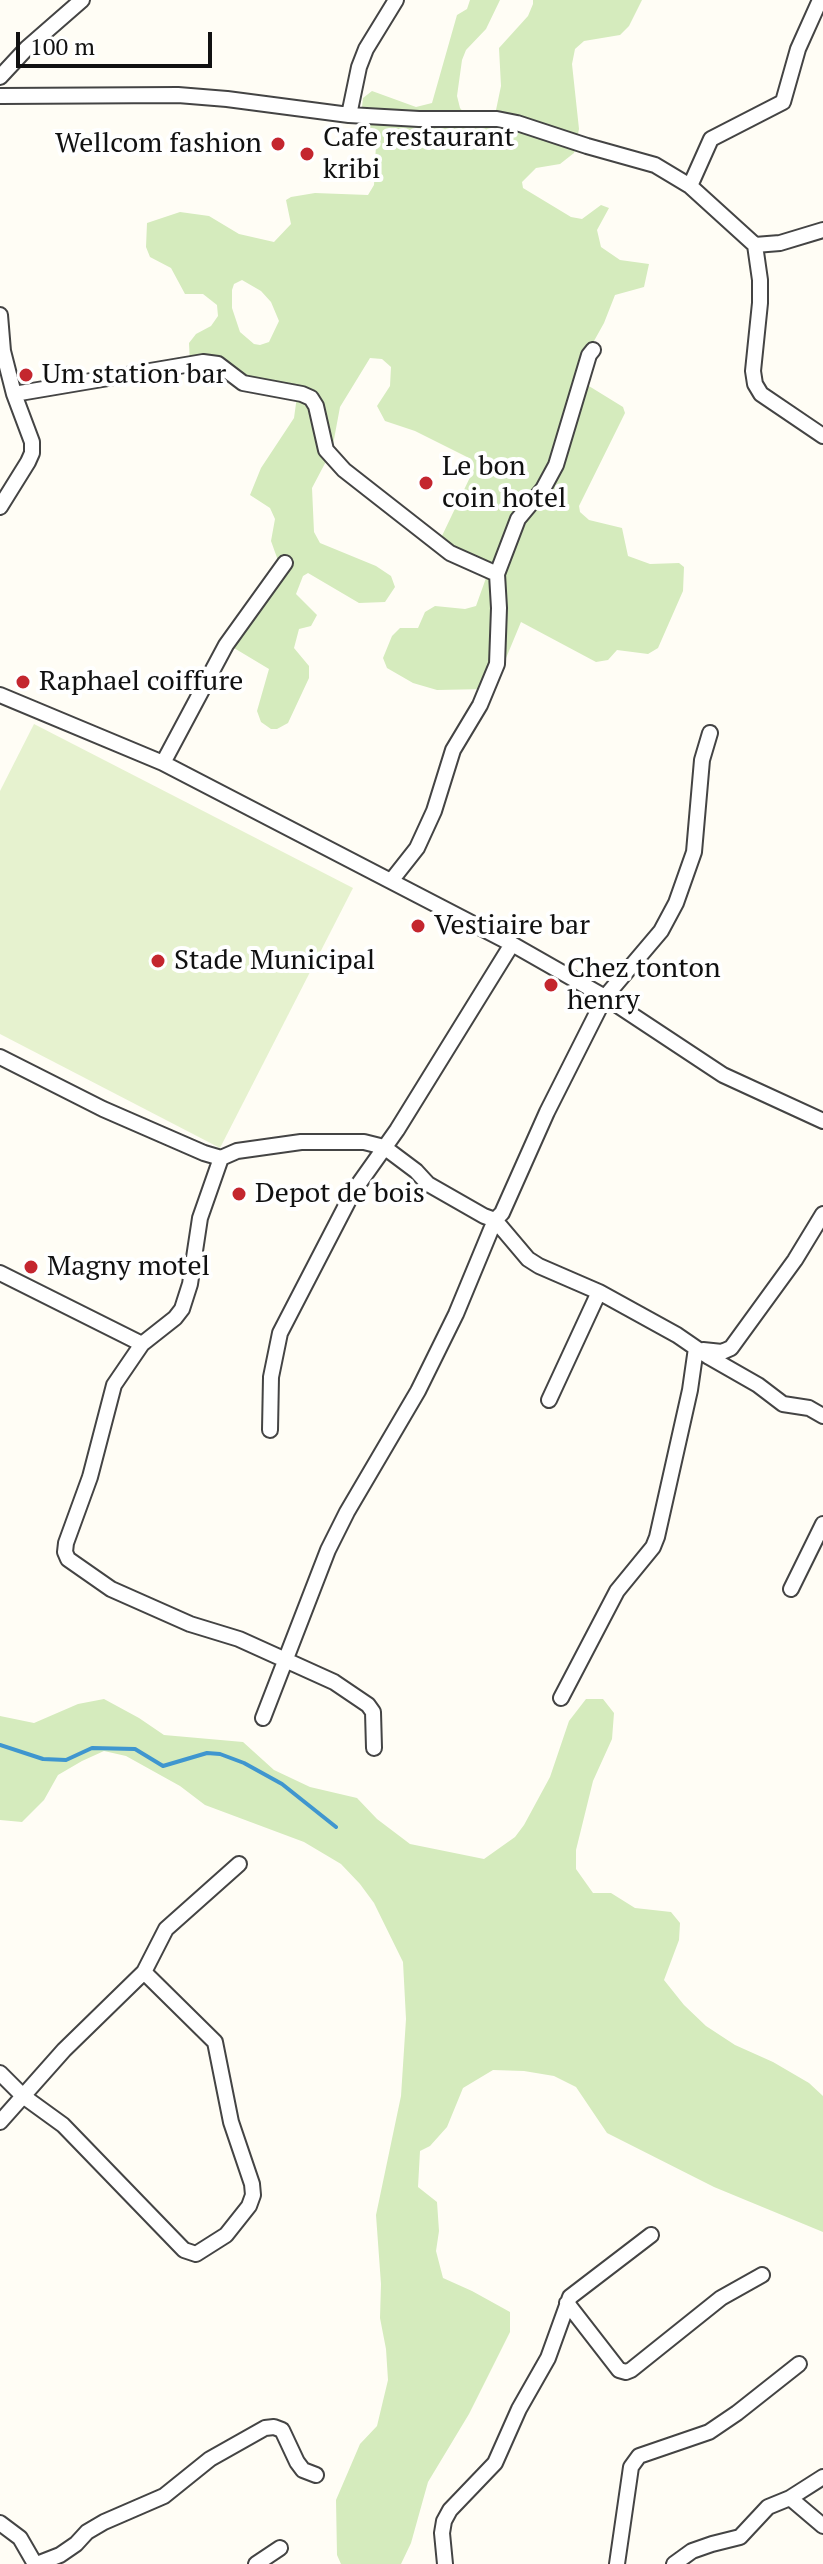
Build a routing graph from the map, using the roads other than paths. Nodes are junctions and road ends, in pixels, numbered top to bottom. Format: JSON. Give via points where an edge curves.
{"nodes":[{"id":1,"x":82,"y":0,"type":"edge"},
{"id":2,"x":396,"y":0,"type":"edge"},
{"id":3,"x":820,"y":0,"type":"edge"},
{"id":4,"x":0,"y":77,"type":"edge"},
{"id":5,"x":0,"y":96,"type":"edge"},
{"id":6,"x":349,"y":115,"type":"junction"},
{"id":7,"x":690,"y":186,"type":"junction"},
{"id":8,"x":823,"y":230,"type":"edge"},
{"id":9,"x":755,"y":245,"type":"junction"},
{"id":10,"x":0,"y":315,"type":"edge"},
{"id":11,"x":593,"y":350,"type":"dead end"},
{"id":12,"x":14,"y":394,"type":"junction"},
{"id":13,"x":823,"y":436,"type":"edge"},
{"id":14,"x":0,"y":507,"type":"edge"},
{"id":15,"x":285,"y":563,"type":"dead end"},
{"id":16,"x":497,"y":574,"type":"junction"},
{"id":17,"x":0,"y":696,"type":"edge"},
{"id":18,"x":710,"y":733,"type":"dead end"},
{"id":19,"x":163,"y":763,"type":"junction"},
{"id":20,"x":391,"y":881,"type":"junction"},
{"id":21,"x":512,"y":944,"type":"junction"},
{"id":22,"x":605,"y":997,"type":"junction"},
{"id":23,"x":0,"y":1057,"type":"edge"},
{"id":24,"x":823,"y":1121,"type":"edge"},
{"id":25,"x":384,"y":1147,"type":"junction"},
{"id":26,"x":221,"y":1158,"type":"junction"},
{"id":27,"x":823,"y":1214,"type":"edge"},
{"id":28,"x":495,"y":1220,"type":"junction"},
{"id":29,"x":0,"y":1273,"type":"edge"},
{"id":30,"x":599,"y":1292,"type":"junction"},
{"id":31,"x":142,"y":1344,"type":"junction"},
{"id":32,"x":698,"y":1349,"type":"junction"},
{"id":33,"x":549,"y":1400,"type":"dead end"},
{"id":34,"x":823,"y":1416,"type":"edge"},
{"id":35,"x":270,"y":1430,"type":"dead end"},
{"id":36,"x":823,"y":1524,"type":"edge"},
{"id":37,"x":791,"y":1589,"type":"dead end"},
{"id":38,"x":285,"y":1659,"type":"junction"},
{"id":39,"x":561,"y":1698,"type":"dead end"},
{"id":40,"x":263,"y":1718,"type":"dead end"},
{"id":41,"x":374,"y":1748,"type":"dead end"},
{"id":42,"x":239,"y":1864,"type":"dead end"},
{"id":43,"x":144,"y":1972,"type":"junction"},
{"id":44,"x":0,"y":2073,"type":"edge"},
{"id":45,"x":23,"y":2096,"type":"junction"},
{"id":46,"x":0,"y":2122,"type":"edge"},
{"id":47,"x":651,"y":2235,"type":"dead end"},
{"id":48,"x":762,"y":2275,"type":"dead end"},
{"id":49,"x":567,"y":2303,"type":"junction"},
{"id":50,"x":799,"y":2364,"type":"dead end"},
{"id":51,"x":316,"y":2475,"type":"dead end"},
{"id":52,"x":823,"y":2477,"type":"edge"},
{"id":53,"x":790,"y":2498,"type":"junction"},
{"id":54,"x":0,"y":2523,"type":"edge"},
{"id":55,"x":823,"y":2526,"type":"edge"},
{"id":56,"x":280,"y":2548,"type":"dead end"},
{"id":57,"x":36,"y":2564,"type":"edge"},
{"id":58,"x":256,"y":2564,"type":"edge"},
{"id":59,"x":445,"y":2564,"type":"edge"},
{"id":60,"x":617,"y":2564,"type":"edge"},
{"id":61,"x":674,"y":2564,"type":"edge"}],
"edges":[{"from":1,"to":4,"type":"street"},
{"from":2,"to":6,"type":"street","via":[[362,58]]},
{"from":3,"to":7,"type":"street","via":[[783,102],[711,139]]},
{"from":5,"to":6,"type":"street","via":[[178,95]]},
{"from":6,"to":7,"type":"street","via":[[517,123],[655,165]]},
{"from":7,"to":9,"type":"street"},
{"from":8,"to":9,"type":"street"},
{"from":9,"to":13,"type":"street","via":[[760,303],[755,384],[761,394]]},
{"from":10,"to":12,"type":"street"},
{"from":11,"to":16,"type":"street","via":[[556,465],[518,519]]},
{"from":12,"to":14,"type":"street","via":[[32,453]]},
{"from":12,"to":16,"type":"street","via":[[203,362],[218,364],[243,383],[302,394],[316,406],[326,450],[344,470],[450,553]]},
{"from":15,"to":19,"type":"street","via":[[226,645]]},
{"from":16,"to":20,"type":"street","via":[[497,664],[453,750],[417,848]]},
{"from":17,"to":19,"type":"street"},
{"from":18,"to":22,"type":"street","via":[[702,760],[694,852],[676,903],[661,931]]},
{"from":19,"to":20,"type":"street"},
{"from":20,"to":21,"type":"street"},
{"from":21,"to":22,"type":"street"},
{"from":21,"to":25,"type":"street"},
{"from":22,"to":24,"type":"street","via":[[723,1075]]},
{"from":22,"to":28,"type":"street"},
{"from":23,"to":26,"type":"street","via":[[103,1109]]},
{"from":25,"to":26,"type":"street","via":[[301,1142]]},
{"from":25,"to":28,"type":"street","via":[[428,1184]]},
{"from":25,"to":35,"type":"street","via":[[353,1192],[280,1333],[271,1377]]},
{"from":26,"to":31,"type":"street","via":[[200,1218],[182,1309]]},
{"from":27,"to":32,"type":"street","via":[[731,1348]]},
{"from":28,"to":30,"type":"street","via":[[528,1259]]},
{"from":28,"to":38,"type":"street","via":[[418,1391],[334,1537]]},
{"from":29,"to":31,"type":"street"},
{"from":30,"to":32,"type":"street"},
{"from":30,"to":33,"type":"street"},
{"from":31,"to":38,"type":"street","via":[[114,1385],[66,1543],[68,1559],[111,1589]]},
{"from":32,"to":34,"type":"street","via":[[783,1404]]},
{"from":32,"to":39,"type":"street","via":[[657,1537],[617,1591]]},
{"from":36,"to":37,"type":"street"},
{"from":38,"to":40,"type":"street"},
{"from":38,"to":41,"type":"street","via":[[368,1705],[375,1718]]},
{"from":42,"to":43,"type":"street","via":[[166,1929]]},
{"from":43,"to":45,"type":"street"},
{"from":43,"to":45,"type":"street","via":[[215,2042],[253,2195],[226,2235],[196,2254],[184,2250],[63,2125]]},
{"from":44,"to":45,"type":"street"},
{"from":45,"to":46,"type":"street"},
{"from":47,"to":49,"type":"street"},
{"from":48,"to":49,"type":"street","via":[[721,2298],[626,2372],[619,2370]]},
{"from":49,"to":59,"type":"street","via":[[548,2358],[495,2463],[444,2521]]},
{"from":50,"to":60,"type":"street","via":[[709,2432],[639,2456],[631,2467]]},
{"from":51,"to":57,"type":"street","via":[[303,2470],[282,2430],[265,2428],[210,2459],[164,2496],[104,2522],[60,2555]]},
{"from":52,"to":53,"type":"street"},
{"from":53,"to":55,"type":"street"},
{"from":53,"to":61,"type":"street","via":[[768,2507],[736,2540],[692,2551]]},
{"from":54,"to":57,"type":"street","via":[[20,2538]]},
{"from":56,"to":58,"type":"street"}]}
